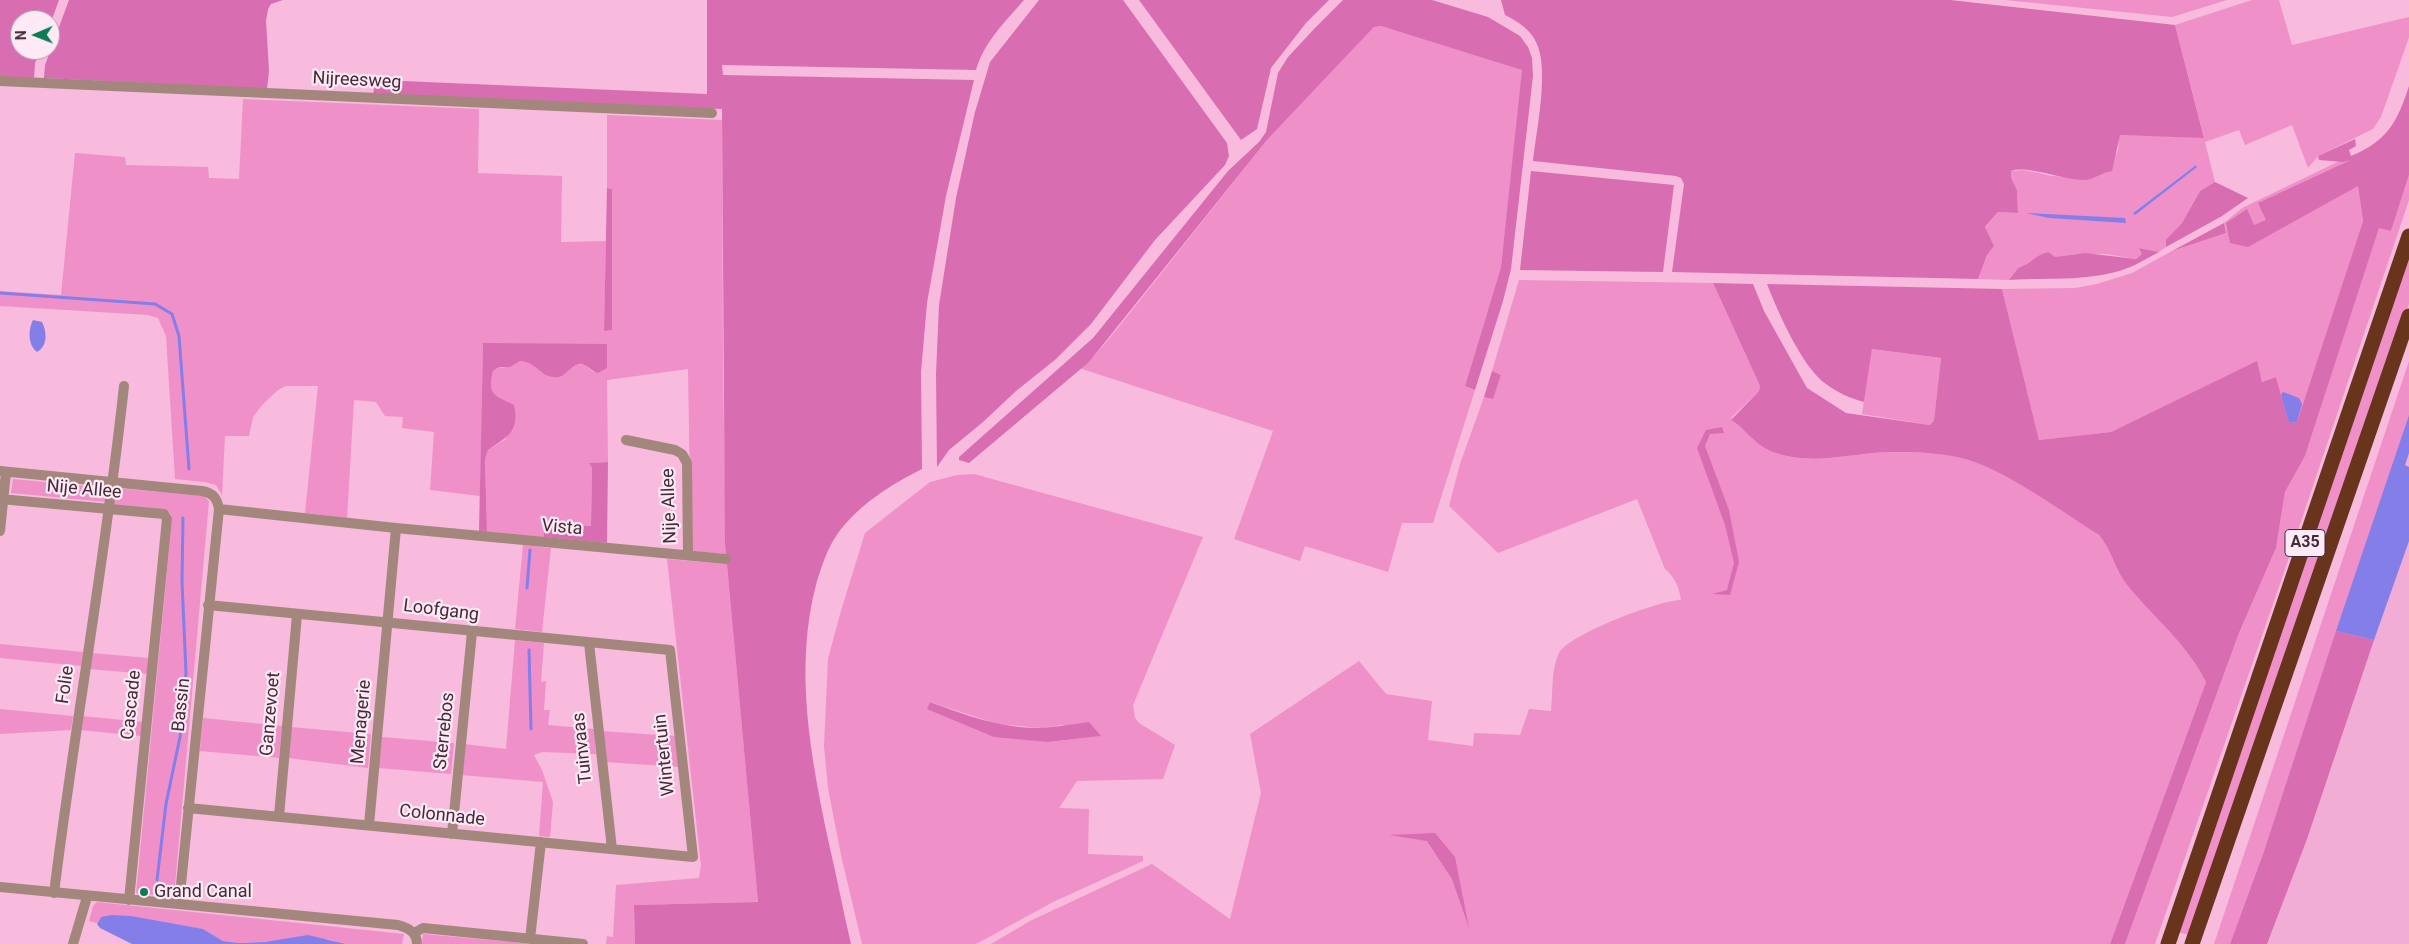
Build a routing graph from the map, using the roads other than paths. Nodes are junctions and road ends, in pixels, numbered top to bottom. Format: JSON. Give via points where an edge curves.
{"nodes":[{"id":1,"x":0,"y":82,"type":"edge"},
{"id":2,"x":712,"y":113,"type":"dead end"},
{"id":3,"x":2409,"y":236,"type":"edge"},
{"id":4,"x":2409,"y":316,"type":"edge"},
{"id":5,"x":124,"y":386,"type":"dead end"},
{"id":6,"x":626,"y":440,"type":"dead end"},
{"id":7,"x":3,"y":472,"type":"edge"},
{"id":8,"x":114,"y":482,"type":"junction"},
{"id":9,"x":2,"y":499,"type":"edge"},
{"id":10,"x":109,"y":509,"type":"junction"},
{"id":11,"x":219,"y":509,"type":"junction"},
{"id":12,"x":164,"y":514,"type":"joint"},
{"id":13,"x":396,"y":528,"type":"junction"},
{"id":14,"x":0,"y":530,"type":"edge"},
{"id":15,"x":688,"y":555,"type":"junction"},
{"id":16,"x":726,"y":559,"type":"dead end"},
{"id":17,"x":208,"y":606,"type":"junction"},
{"id":18,"x":297,"y":615,"type":"junction"},
{"id":19,"x":387,"y":622,"type":"junction"},
{"id":20,"x":472,"y":632,"type":"junction"},
{"id":21,"x":588,"y":643,"type":"junction"},
{"id":22,"x":670,"y":650,"type":"joint"},
{"id":23,"x":188,"y":808,"type":"junction"},
{"id":24,"x":279,"y":816,"type":"junction"},
{"id":25,"x":369,"y":825,"type":"junction"},
{"id":26,"x":452,"y":834,"type":"junction"},
{"id":27,"x":541,"y":842,"type":"junction"},
{"id":28,"x":612,"y":849,"type":"junction"},
{"id":29,"x":693,"y":857,"type":"joint"},
{"id":30,"x":0,"y":887,"type":"edge"},
{"id":31,"x":54,"y":893,"type":"junction"},
{"id":32,"x":88,"y":896,"type":"junction"},
{"id":33,"x":129,"y":900,"type":"junction"},
{"id":34,"x":179,"y":904,"type":"junction"},
{"id":35,"x":414,"y":933,"type":"junction"},
{"id":36,"x":530,"y":939,"type":"junction"},
{"id":37,"x":73,"y":944,"type":"edge"},
{"id":38,"x":417,"y":944,"type":"edge"},
{"id":39,"x":583,"y":944,"type":"edge"},
{"id":40,"x":2168,"y":944,"type":"edge"},
{"id":41,"x":2192,"y":944,"type":"edge"}],
"edges":[{"from":1,"to":2,"type":"street","name":"Nijreesweg"},
{"from":3,"to":40,"type":"highway","number":"A35"},
{"from":4,"to":41,"type":"highway","number":"A35"},
{"from":5,"to":8,"type":"street","name":"Nije Allee"},
{"from":6,"to":15,"type":"street","name":"Nije Allee","via":[[675,450],[687,463]]},
{"from":7,"to":8,"type":"street","name":"Nije Allee"},
{"from":7,"to":9,"type":"street"},
{"from":8,"to":10,"type":"street","name":"Folie"},
{"from":8,"to":11,"type":"street","name":"Nije Allee","via":[[207,492],[216,498]]},
{"from":9,"to":10,"type":"street","name":"Nije Allee"},
{"from":9,"to":14,"type":"street"},
{"from":10,"to":12,"type":"street","name":"Nije Allee"},
{"from":10,"to":31,"type":"street","name":"Folie"},
{"from":11,"to":13,"type":"street","name":"Vista"},
{"from":11,"to":17,"type":"street","name":"Bassin"},
{"from":12,"to":33,"type":"street","name":"Cascade","via":[[167,519]]},
{"from":13,"to":15,"type":"street","name":"Vista"},
{"from":13,"to":19,"type":"street"},
{"from":15,"to":16,"type":"street","name":"Vista"},
{"from":17,"to":18,"type":"street","name":"Loofgang"},
{"from":17,"to":23,"type":"street","name":"Bassin"},
{"from":18,"to":19,"type":"street","name":"Loofgang"},
{"from":18,"to":24,"type":"street","name":"Ganzevoet"},
{"from":19,"to":20,"type":"street","name":"Loofgang"},
{"from":19,"to":25,"type":"street","name":"Menagerie"},
{"from":20,"to":21,"type":"street","name":"Loofgang"},
{"from":20,"to":26,"type":"street","name":"Sterrebos"},
{"from":21,"to":22,"type":"street","name":"Loofgang"},
{"from":21,"to":28,"type":"street","name":"Tuinvaas"},
{"from":22,"to":29,"type":"street","name":"Wintertuin"},
{"from":23,"to":24,"type":"street","name":"Colonnade"},
{"from":23,"to":34,"type":"street","name":"Bassin"},
{"from":24,"to":25,"type":"street","name":"Colonnade"},
{"from":25,"to":26,"type":"street","name":"Colonnade"},
{"from":26,"to":27,"type":"street","name":"Colonnade"},
{"from":27,"to":28,"type":"street","name":"Colonnade"},
{"from":27,"to":36,"type":"street"},
{"from":28,"to":29,"type":"street","name":"Colonnade"},
{"from":30,"to":31,"type":"street"},
{"from":31,"to":32,"type":"street"},
{"from":32,"to":33,"type":"street"},
{"from":32,"to":37,"type":"street"},
{"from":33,"to":34,"type":"street"},
{"from":34,"to":35,"type":"street","via":[[398,925]]},
{"from":35,"to":36,"type":"street","via":[[423,928]]},
{"from":35,"to":38,"type":"street"},
{"from":36,"to":39,"type":"street"}]}
